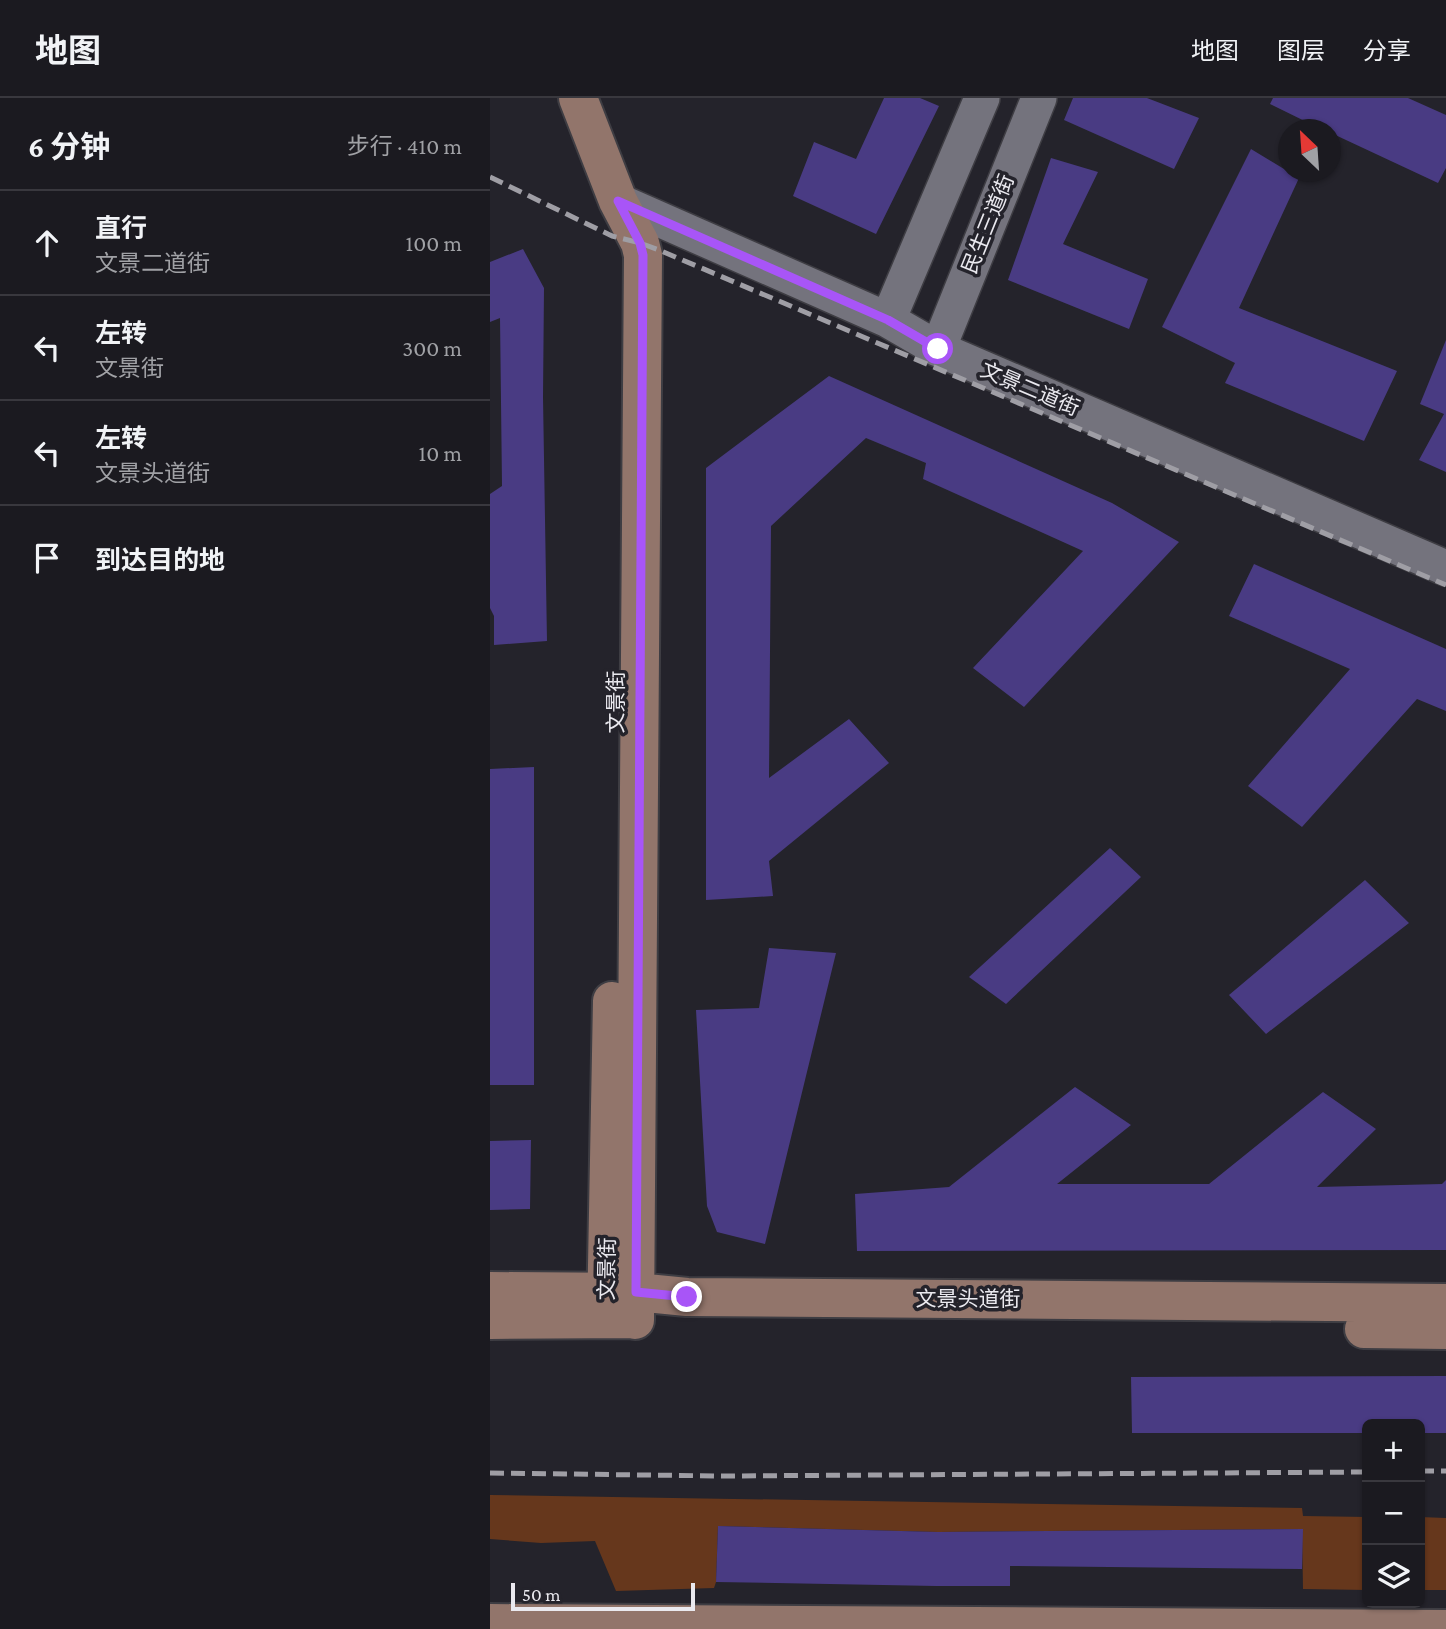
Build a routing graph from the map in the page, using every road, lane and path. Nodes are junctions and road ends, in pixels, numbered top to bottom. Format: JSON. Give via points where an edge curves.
{"nodes":[{"id":1,"x":554,"y":98,"type":"edge"},
{"id":2,"x":578,"y":98,"type":"edge"},
{"id":3,"x":982,"y":98,"type":"edge"},
{"id":4,"x":1039,"y":98,"type":"edge"},
{"id":5,"x":618,"y":201,"type":"junction"},
{"id":6,"x":888,"y":320,"type":"junction"},
{"id":7,"x":938,"y":349,"type":"junction"},
{"id":8,"x":1446,"y":568,"type":"edge"},
{"id":9,"x":490,"y":1291,"type":"edge"},
{"id":10,"x":1446,"y":1303,"type":"edge"},
{"id":11,"x":621,"y":1305,"type":"junction"},
{"id":12,"x":490,"y":1320,"type":"edge"},
{"id":13,"x":1446,"y":1330,"type":"edge"},
{"id":14,"x":490,"y":1623,"type":"edge"},
{"id":15,"x":556,"y":1626,"type":"edge"},
{"id":16,"x":1446,"y":1629,"type":"edge"}],
"edges":[{"from":1,"to":11,"type":"main road","name":"文景街","via":[[619,255],[614,871]]},
{"from":2,"to":5,"type":"main road","name":"文景街"},
{"from":3,"to":6,"type":"street"},
{"from":4,"to":7,"type":"street","name":"民生三道街"},
{"from":5,"to":6,"type":"street","name":"文景二道街"},
{"from":5,"to":11,"type":"main road","name":"文景街","via":[[643,255]]},
{"from":6,"to":7,"type":"street","name":"文景二道街"},
{"from":7,"to":8,"type":"street","name":"文景二道街"},
{"from":9,"to":11,"type":"main road","name":"文景头道街"},
{"from":10,"to":11,"type":"main road","name":"文景头道街","via":[[687,1297]]},
{"from":11,"to":12,"type":"main road","name":"文景头道街"},
{"from":11,"to":13,"type":"main road","name":"文景头道街"},
{"from":14,"to":15,"type":"main road"},
{"from":15,"to":16,"type":"main road"}]}
